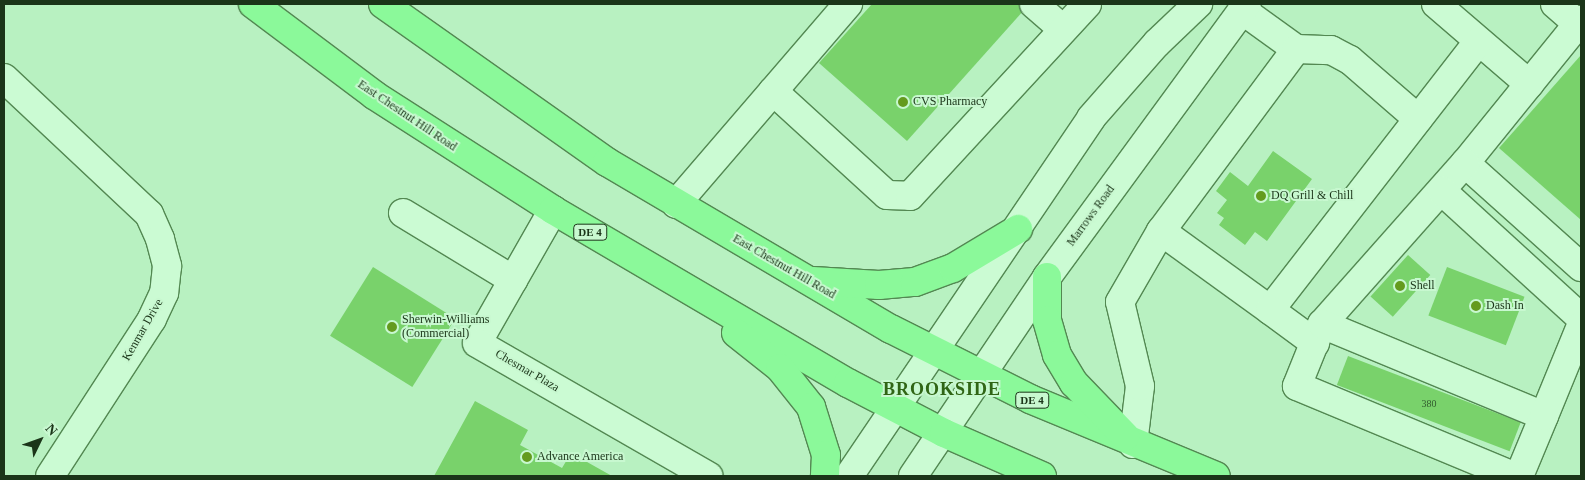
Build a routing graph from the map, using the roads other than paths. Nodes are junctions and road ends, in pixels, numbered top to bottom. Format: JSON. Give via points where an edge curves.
{"nodes":[{"id":1,"x":254,"y":4,"type":"edge"},
{"id":2,"x":383,"y":4,"type":"edge"},
{"id":3,"x":848,"y":4,"type":"edge"},
{"id":4,"x":1034,"y":4,"type":"edge"},
{"id":5,"x":1198,"y":4,"type":"edge"},
{"id":6,"x":1436,"y":4,"type":"edge"},
{"id":7,"x":1555,"y":4,"type":"edge"},
{"id":8,"x":1245,"y":7,"type":"edge"},
{"id":9,"x":1076,"y":12,"type":"edge"},
{"id":10,"x":1580,"y":22,"type":"edge"},
{"id":11,"x":1478,"y":42,"type":"junction"},
{"id":12,"x":1296,"y":49,"type":"junction"},
{"id":13,"x":4,"y":78,"type":"edge"},
{"id":14,"x":1529,"y":84,"type":"junction"},
{"id":15,"x":773,"y":91,"type":"junction"},
{"id":16,"x":1418,"y":119,"type":"junction"},
{"id":17,"x":1465,"y":163,"type":"junction"},
{"id":18,"x":1442,"y":191,"type":"junction"},
{"id":19,"x":676,"y":204,"type":"junction"},
{"id":20,"x":553,"y":210,"type":"junction"},
{"id":21,"x":403,"y":213,"type":"dead end"},
{"id":22,"x":1018,"y":229,"type":"junction"},
{"id":23,"x":1160,"y":230,"type":"junction"},
{"id":24,"x":1581,"y":267,"type":"edge"},
{"id":25,"x":1047,"y":278,"type":"junction"},
{"id":26,"x":513,"y":280,"type":"junction"},
{"id":27,"x":808,"y":280,"type":"junction"},
{"id":28,"x":682,"y":286,"type":"junction"},
{"id":29,"x":1270,"y":310,"type":"junction"},
{"id":30,"x":1581,"y":318,"type":"edge"},
{"id":31,"x":1581,"y":326,"type":"edge"},
{"id":32,"x":1318,"y":333,"type":"junction"},
{"id":33,"x":934,"y":352,"type":"junction"},
{"id":34,"x":981,"y":376,"type":"junction"},
{"id":35,"x":895,"y":408,"type":"junction"},
{"id":36,"x":1544,"y":416,"type":"junction"},
{"id":37,"x":944,"y":433,"type":"junction"},
{"id":38,"x":1133,"y":444,"type":"junction"},
{"id":39,"x":1510,"y":475,"type":"edge"},
{"id":40,"x":50,"y":476,"type":"edge"},
{"id":41,"x":708,"y":476,"type":"edge"},
{"id":42,"x":825,"y":476,"type":"edge"},
{"id":43,"x":849,"y":476,"type":"edge"},
{"id":44,"x":913,"y":476,"type":"edge"},
{"id":45,"x":1042,"y":476,"type":"edge"},
{"id":46,"x":1216,"y":476,"type":"edge"}],
"edges":[{"from":1,"to":20,"type":"main road","name":"East Chestnut Hill Road","number":"DE 4","via":[[374,95]]},
{"from":2,"to":19,"type":"main road","name":"East Chestnut Hill Road","number":"DE 4","via":[[607,162]]},
{"from":3,"to":15,"type":"street"},
{"from":4,"to":9,"type":"street"},
{"from":5,"to":22,"type":"street","via":[[1157,43],[1091,118]]},
{"from":6,"to":11,"type":"street"},
{"from":7,"to":10,"type":"street"},
{"from":8,"to":12,"type":"street"},
{"from":8,"to":25,"type":"street","name":"Marrows Road"},
{"from":9,"to":15,"type":"street","via":[[910,196],[887,195]]},
{"from":10,"to":14,"type":"street"},
{"from":11,"to":14,"type":"street"},
{"from":11,"to":16,"type":"street"},
{"from":12,"to":16,"type":"street","via":[[1331,50],[1350,60]]},
{"from":12,"to":23,"type":"street"},
{"from":13,"to":40,"type":"street","name":"Kenmar Drive","via":[[149,214],[160,238],[167,266],[164,293],[152,319]]},
{"from":14,"to":17,"type":"street"},
{"from":15,"to":19,"type":"street"},
{"from":16,"to":29,"type":"street"},
{"from":17,"to":18,"type":"street"},
{"from":17,"to":24,"type":"street"},
{"from":18,"to":30,"type":"street"},
{"from":18,"to":32,"type":"street"},
{"from":19,"to":27,"type":"main road","name":"East Chestnut Hill Road","number":"DE 4"},
{"from":20,"to":26,"type":"street","name":"Chesmar Plaza"},
{"from":20,"to":28,"type":"main road","name":"East Chestnut Hill Road","number":"DE 4"},
{"from":21,"to":26,"type":"street"},
{"from":22,"to":27,"type":"main road","via":[[953,268],[915,282],[879,285]]},
{"from":22,"to":33,"type":"street"},
{"from":23,"to":29,"type":"street"},
{"from":23,"to":38,"type":"street","via":[[1120,302],[1140,386]]},
{"from":25,"to":34,"type":"street","name":"Marrows Road"},
{"from":25,"to":38,"type":"main road","via":[[1047,320],[1057,355],[1074,383]]},
{"from":26,"to":41,"type":"street","name":"Chesmar Plaza","via":[[477,343]]},
{"from":27,"to":33,"type":"main road","name":"East Chestnut Hill Road","number":"DE 4"},
{"from":28,"to":35,"type":"main road","name":"East Chestnut Hill Road","number":"DE 4"},
{"from":28,"to":42,"type":"main road","via":[[797,386],[811,407],[820,431],[826,455]]},
{"from":29,"to":32,"type":"street"},
{"from":31,"to":36,"type":"street"},
{"from":32,"to":36,"type":"street"},
{"from":32,"to":39,"type":"street","via":[[1297,386]]},
{"from":33,"to":34,"type":"main road","name":"East Chestnut Hill Road","number":"DE 4"},
{"from":33,"to":35,"type":"street"},
{"from":34,"to":37,"type":"street","name":"Marrows Road"},
{"from":34,"to":38,"type":"main road","name":"East Chestnut Hill Road","number":"DE 4"},
{"from":35,"to":37,"type":"main road","name":"East Chestnut Hill Road","number":"DE 4"},
{"from":35,"to":43,"type":"street"},
{"from":36,"to":39,"type":"street"},
{"from":37,"to":44,"type":"street","name":"Marrows Road"},
{"from":37,"to":45,"type":"main road","name":"East Chestnut Hill Road","number":"DE 4"},
{"from":38,"to":46,"type":"main road","name":"East Chestnut Hill Road","number":"DE 4"}]}
